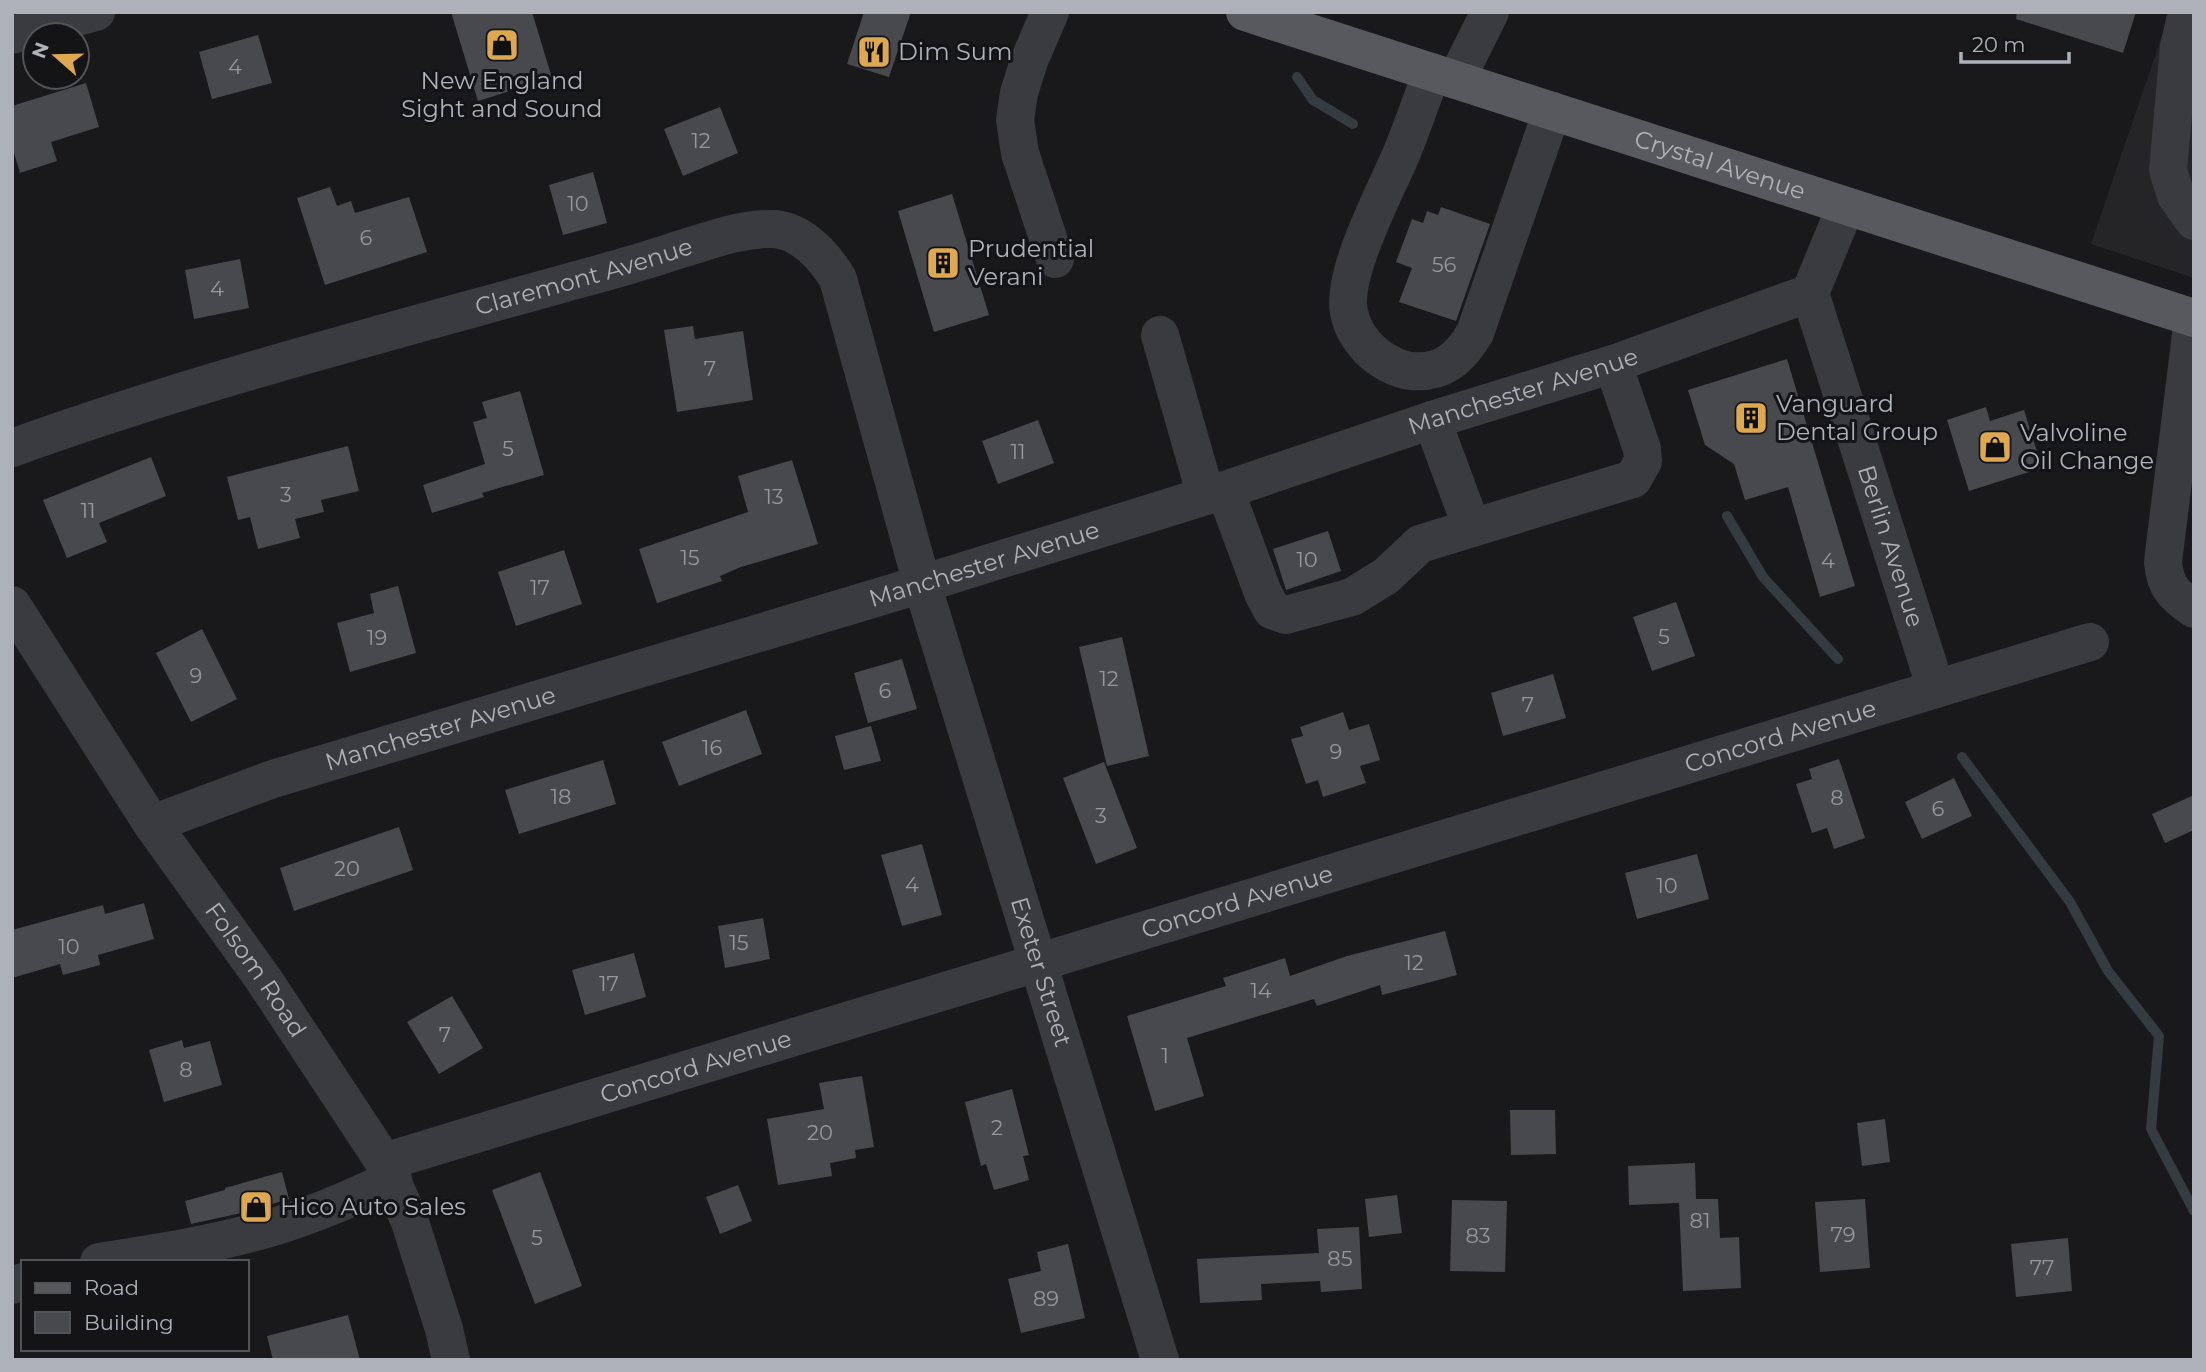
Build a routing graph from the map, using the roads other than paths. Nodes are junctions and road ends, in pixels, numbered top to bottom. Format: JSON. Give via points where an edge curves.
{"nodes":[{"id":1,"x":1050,"y":12,"type":"edge"},
{"id":2,"x":1490,"y":12,"type":"edge"},
{"id":3,"x":2187,"y":12,"type":"edge"},
{"id":4,"x":74,"y":15,"type":"edge"},
{"id":5,"x":1271,"y":16,"type":"edge"},
{"id":6,"x":12,"y":35,"type":"edge"},
{"id":7,"x":1444,"y":76,"type":"junction"},
{"id":8,"x":1552,"y":111,"type":"junction"},
{"id":9,"x":1846,"y":206,"type":"junction"},
{"id":10,"x":2194,"y":221,"type":"edge"},
{"id":11,"x":1055,"y":259,"type":"dead end"},
{"id":12,"x":1810,"y":293,"type":"junction"},
{"id":13,"x":2193,"y":318,"type":"edge"},
{"id":14,"x":1160,"y":335,"type":"dead end"},
{"id":15,"x":1614,"y":363,"type":"junction"},
{"id":16,"x":2188,"y":406,"type":"edge"},
{"id":17,"x":1432,"y":420,"type":"junction"},
{"id":18,"x":12,"y":448,"type":"edge"},
{"id":19,"x":1215,"y":493,"type":"junction"},
{"id":20,"x":1472,"y":528,"type":"junction"},
{"id":21,"x":922,"y":584,"type":"junction"},
{"id":22,"x":12,"y":605,"type":"edge"},
{"id":23,"x":2194,"y":609,"type":"edge"},
{"id":24,"x":2090,"y":642,"type":"dead end"},
{"id":25,"x":1936,"y":689,"type":"junction"},
{"id":26,"x":152,"y":824,"type":"junction"},
{"id":27,"x":1039,"y":962,"type":"junction"},
{"id":28,"x":389,"y":1171,"type":"junction"},
{"id":29,"x":110,"y":1260,"type":"edge"},
{"id":30,"x":451,"y":1360,"type":"edge"},
{"id":31,"x":1160,"y":1360,"type":"edge"}],
"edges":[{"from":1,"to":11,"type":"street","via":[[1029,61],[1015,120],[1020,153]]},
{"from":2,"to":7,"type":"street"},
{"from":3,"to":10,"type":"street","via":[[2179,47],[2168,170],[2176,196]]},
{"from":4,"to":6,"type":"street"},
{"from":5,"to":7,"type":"main road","name":"Crystal Avenue"},
{"from":7,"to":8,"type":"main road","name":"Crystal Avenue"},
{"from":7,"to":8,"type":"street","via":[[1403,150],[1350,284],[1348,310],[1357,336],[1390,365],[1429,371],[1448,365],[1464,352],[1475,333]]},
{"from":8,"to":9,"type":"main road","name":"Crystal Avenue"},
{"from":9,"to":12,"type":"street"},
{"from":9,"to":13,"type":"main road","name":"Crystal Avenue"},
{"from":12,"to":15,"type":"street","name":"Manchester Avenue"},
{"from":12,"to":25,"type":"street","name":"Berlin Avenue"},
{"from":13,"to":16,"type":"street"},
{"from":14,"to":19,"type":"street"},
{"from":15,"to":17,"type":"street","name":"Manchester Avenue"},
{"from":15,"to":20,"type":"street","via":[[1642,449],[1643,461],[1633,479]]},
{"from":16,"to":23,"type":"street","via":[[2163,562],[2164,579],[2177,597]]},
{"from":17,"to":19,"type":"street","name":"Manchester Avenue"},
{"from":17,"to":20,"type":"street"},
{"from":18,"to":21,"type":"street","name":"Claremont Avenue","via":[[266,366],[737,232],[778,229],[816,250],[838,279]]},
{"from":19,"to":20,"type":"street","via":[[1272,610],[1286,615],[1352,597],[1386,576],[1420,544]]},
{"from":19,"to":21,"type":"street","name":"Manchester Avenue"},
{"from":21,"to":26,"type":"street","name":"Manchester Avenue","via":[[273,779]]},
{"from":21,"to":27,"type":"street","name":"Exeter Street"},
{"from":22,"to":26,"type":"street","name":"Folsom Road"},
{"from":24,"to":25,"type":"street","name":"Concord Avenue"},
{"from":25,"to":27,"type":"street","name":"Concord Avenue"},
{"from":26,"to":28,"type":"street","name":"Folsom Road","via":[[264,980]]},
{"from":27,"to":28,"type":"street","name":"Concord Avenue"},
{"from":27,"to":31,"type":"street","name":"Exeter Street"},
{"from":28,"to":29,"type":"street","name":"Concord Avenue","via":[[330,1207],[273,1227]]},
{"from":28,"to":30,"type":"street","name":"Folsom Road","via":[[428,1276]]}]}
